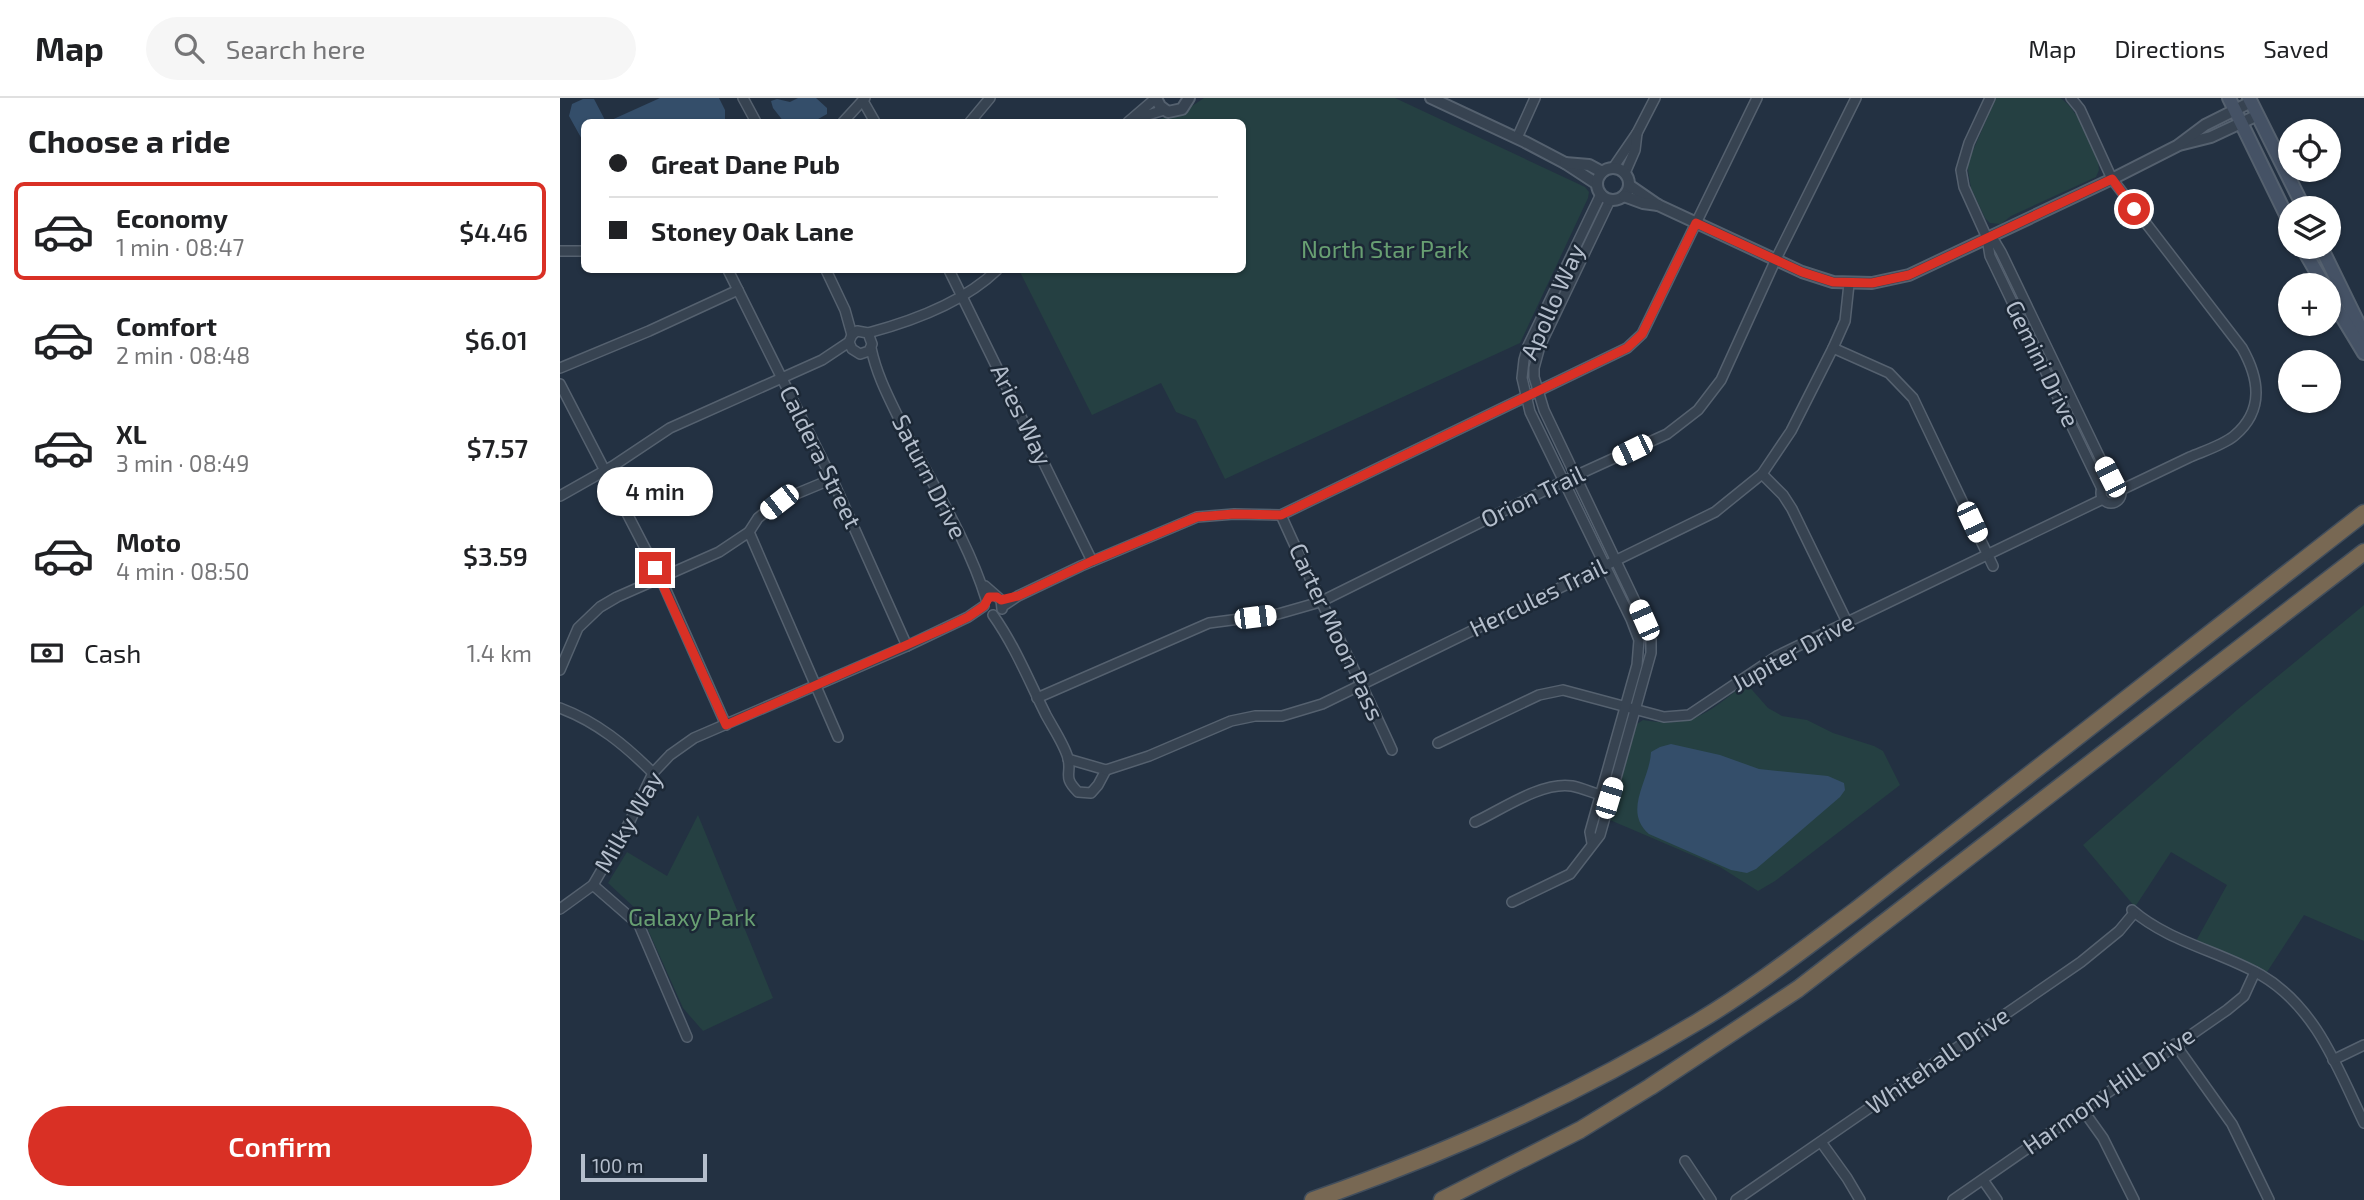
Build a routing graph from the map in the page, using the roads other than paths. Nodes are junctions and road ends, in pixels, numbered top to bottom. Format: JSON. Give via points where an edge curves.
{"nodes":[{"id":1,"x":743,"y":98,"type":"edge"},
{"id":2,"x":990,"y":98,"type":"edge"},
{"id":3,"x":1156,"y":98,"type":"edge"},
{"id":4,"x":1189,"y":98,"type":"edge"},
{"id":5,"x":1431,"y":98,"type":"edge"},
{"id":6,"x":1535,"y":98,"type":"edge"},
{"id":7,"x":1655,"y":98,"type":"edge"},
{"id":8,"x":1757,"y":98,"type":"edge"},
{"id":9,"x":1856,"y":98,"type":"edge"},
{"id":10,"x":1990,"y":98,"type":"edge"},
{"id":11,"x":2071,"y":98,"type":"edge"},
{"id":12,"x":2228,"y":98,"type":"edge"},
{"id":13,"x":864,"y":100,"type":"edge"},
{"id":14,"x":2250,"y":100,"type":"edge"},
{"id":15,"x":1164,"y":110,"type":"junction"},
{"id":16,"x":2258,"y":115,"type":"junction"},
{"id":17,"x":2238,"y":116,"type":"junction"},
{"id":18,"x":754,"y":119,"type":"edge"},
{"id":19,"x":846,"y":119,"type":"edge"},
{"id":20,"x":874,"y":119,"type":"edge"},
{"id":21,"x":972,"y":119,"type":"edge"},
{"id":22,"x":1132,"y":119,"type":"edge"},
{"id":23,"x":1138,"y":119,"type":"edge"},
{"id":24,"x":1637,"y":133,"type":"junction"},
{"id":25,"x":1517,"y":138,"type":"junction"},
{"id":26,"x":1565,"y":163,"type":"junction"},
{"id":27,"x":1607,"y":170,"type":"junction"},
{"id":28,"x":2112,"y":179,"type":"junction"},
{"id":29,"x":1626,"y":185,"type":"junction"},
{"id":30,"x":1603,"y":193,"type":"junction"},
{"id":31,"x":2298,"y":196,"type":"edge"},
{"id":32,"x":2278,"y":198,"type":"edge"},
{"id":33,"x":1696,"y":223,"type":"junction"},
{"id":34,"x":1987,"y":237,"type":"junction"},
{"id":35,"x":560,"y":251,"type":"edge"},
{"id":36,"x":581,"y":251,"type":"edge"},
{"id":37,"x":1776,"y":259,"type":"junction"},
{"id":38,"x":2327,"y":259,"type":"edge"},
{"id":39,"x":730,"y":273,"type":"edge"},
{"id":40,"x":827,"y":273,"type":"edge"},
{"id":41,"x":950,"y":273,"type":"edge"},
{"id":42,"x":994,"y":273,"type":"edge"},
{"id":43,"x":1849,"y":284,"type":"junction"},
{"id":44,"x":738,"y":290,"type":"junction"},
{"id":45,"x":962,"y":296,"type":"junction"},
{"id":46,"x":845,"y":310,"type":"junction"},
{"id":47,"x":2341,"y":315,"type":"edge"},
{"id":48,"x":900,"y":325,"type":"junction"},
{"id":49,"x":865,"y":332,"type":"junction"},
{"id":50,"x":2364,"y":335,"type":"edge"},
{"id":51,"x":850,"y":338,"type":"junction"},
{"id":52,"x":872,"y":346,"type":"junction"},
{"id":53,"x":1833,"y":348,"type":"junction"},
{"id":54,"x":857,"y":353,"type":"junction"},
{"id":55,"x":2364,"y":353,"type":"edge"},
{"id":56,"x":822,"y":360,"type":"junction"},
{"id":57,"x":560,"y":368,"type":"edge"},
{"id":58,"x":876,"y":372,"type":"junction"},
{"id":59,"x":782,"y":378,"type":"junction"},
{"id":60,"x":560,"y":384,"type":"edge"},
{"id":61,"x":1537,"y":390,"type":"junction"},
{"id":62,"x":1526,"y":396,"type":"junction"},
{"id":63,"x":604,"y":471,"type":"junction"},
{"id":64,"x":1762,"y":474,"type":"junction"},
{"id":65,"x":1575,"y":476,"type":"junction"},
{"id":66,"x":832,"y":479,"type":"junction"},
{"id":67,"x":1563,"y":481,"type":"junction"},
{"id":68,"x":2112,"y":483,"type":"junction"},
{"id":69,"x":2121,"y":490,"type":"junction"},
{"id":70,"x":2102,"y":494,"type":"junction"},
{"id":71,"x":560,"y":496,"type":"edge"},
{"id":72,"x":2364,"y":513,"type":"edge"},
{"id":73,"x":1281,"y":515,"type":"junction"},
{"id":74,"x":748,"y":532,"type":"junction"},
{"id":75,"x":2364,"y":552,"type":"edge"},
{"id":76,"x":1987,"y":554,"type":"junction"},
{"id":77,"x":1617,"y":559,"type":"junction"},
{"id":78,"x":1092,"y":561,"type":"junction"},
{"id":79,"x":1605,"y":565,"type":"junction"},
{"id":80,"x":1993,"y":566,"type":"dead end"},
{"id":81,"x":661,"y":579,"type":"junction"},
{"id":82,"x":1320,"y":602,"type":"junction"},
{"id":83,"x":994,"y":606,"type":"junction"},
{"id":84,"x":1847,"y":622,"type":"junction"},
{"id":85,"x":907,"y":646,"type":"junction"},
{"id":86,"x":560,"y":670,"type":"edge"},
{"id":87,"x":1362,"y":684,"type":"junction"},
{"id":88,"x":816,"y":686,"type":"junction"},
{"id":89,"x":1037,"y":698,"type":"junction"},
{"id":90,"x":1624,"y":706,"type":"junction"},
{"id":91,"x":560,"y":708,"type":"edge"},
{"id":92,"x":1636,"y":709,"type":"junction"},
{"id":93,"x":726,"y":725,"type":"junction"},
{"id":94,"x":838,"y":737,"type":"dead end"},
{"id":95,"x":1438,"y":743,"type":"dead end"},
{"id":96,"x":1392,"y":750,"type":"dead end"},
{"id":97,"x":1068,"y":760,"type":"junction"},
{"id":98,"x":1106,"y":770,"type":"junction"},
{"id":99,"x":653,"y":773,"type":"junction"},
{"id":100,"x":1604,"y":796,"type":"junction"},
{"id":101,"x":1475,"y":822,"type":"dead end"},
{"id":102,"x":593,"y":885,"type":"junction"},
{"id":103,"x":1513,"y":902,"type":"dead end"},
{"id":104,"x":560,"y":909,"type":"edge"},
{"id":105,"x":2255,"y":972,"type":"junction"},
{"id":106,"x":687,"y":1037,"type":"dead end"},
{"id":107,"x":2175,"y":1044,"type":"junction"},
{"id":108,"x":2364,"y":1045,"type":"edge"},
{"id":109,"x":2333,"y":1060,"type":"junction"},
{"id":110,"x":2083,"y":1110,"type":"junction"},
{"id":111,"x":2364,"y":1123,"type":"edge"},
{"id":112,"x":1821,"y":1142,"type":"junction"},
{"id":113,"x":1685,"y":1161,"type":"dead end"},
{"id":114,"x":1983,"y":1181,"type":"junction"},
{"id":115,"x":1313,"y":1200,"type":"edge"},
{"id":116,"x":1441,"y":1200,"type":"edge"},
{"id":117,"x":1711,"y":1200,"type":"edge"},
{"id":118,"x":1736,"y":1200,"type":"edge"},
{"id":119,"x":1860,"y":1200,"type":"edge"},
{"id":120,"x":1953,"y":1200,"type":"edge"},
{"id":121,"x":1997,"y":1200,"type":"edge"},
{"id":122,"x":2134,"y":1200,"type":"edge"},
{"id":123,"x":2269,"y":1200,"type":"edge"}],
"edges":[{"from":1,"to":18,"type":"street"},
{"from":2,"to":21,"type":"street"},
{"from":3,"to":15,"type":"street"},
{"from":3,"to":22,"type":"street"},
{"from":4,"to":15,"type":"street","via":[[1178,111]]},
{"from":5,"to":25,"type":"street"},
{"from":6,"to":25,"type":"street"},
{"from":7,"to":24,"type":"street"},
{"from":8,"to":33,"type":"street","name":"Milky Way"},
{"from":9,"to":37,"type":"street","name":"Orion Trail"},
{"from":10,"to":34,"type":"street","name":"Gemini Drive","via":[[1961,170]]},
{"from":11,"to":28,"type":"street"},
{"from":12,"to":17,"type":"main road"},
{"from":13,"to":19,"type":"street"},
{"from":13,"to":20,"type":"street"},
{"from":14,"to":16,"type":"main road"},
{"from":14,"to":17,"type":"street"},
{"from":15,"to":23,"type":"street"},
{"from":16,"to":17,"type":"street"},
{"from":16,"to":31,"type":"main road"},
{"from":17,"to":28,"type":"street","via":[[2205,125],[2176,146]]},
{"from":17,"to":32,"type":"main road"},
{"from":24,"to":27,"type":"street"},
{"from":24,"to":29,"type":"street"},
{"from":25,"to":26,"type":"street"},
{"from":26,"to":27,"type":"street"},
{"from":26,"to":30,"type":"street"},
{"from":27,"to":29,"type":"street"},
{"from":27,"to":30,"type":"street"},
{"from":28,"to":34,"type":"street"},
{"from":28,"to":69,"type":"street","via":[[2242,348],[2253,368],[2256,387],[2249,419],[2234,437]]},
{"from":29,"to":30,"type":"street"},
{"from":29,"to":33,"type":"street"},
{"from":30,"to":61,"type":"street","name":"Apollo Way","via":[[1540,346],[1534,368]]},
{"from":30,"to":62,"type":"street","name":"Apollo Way","via":[[1528,346],[1522,378]]},
{"from":33,"to":37,"type":"street"},
{"from":33,"to":61,"type":"street","name":"Milky Way","via":[[1639,339]]},
{"from":34,"to":43,"type":"street","via":[[1909,275]]},
{"from":34,"to":68,"type":"street","name":"Gemini Drive","via":[[2001,252]]},
{"from":34,"to":70,"type":"street","name":"Gemini Drive","via":[[1990,256]]},
{"from":35,"to":36,"type":"street"},
{"from":37,"to":43,"type":"street","via":[[1802,272]]},
{"from":37,"to":65,"type":"street","name":"Orion Trail","via":[[1721,380],[1698,410],[1667,434]]},
{"from":38,"to":50,"type":"main road"},
{"from":39,"to":44,"type":"street","name":"Caldera Street"},
{"from":40,"to":46,"type":"street"},
{"from":41,"to":45,"type":"street","name":"Aries Way"},
{"from":42,"to":45,"type":"street"},
{"from":43,"to":53,"type":"street","name":"Hercules Trail","via":[[1845,321]]},
{"from":44,"to":57,"type":"street"},
{"from":44,"to":59,"type":"street","name":"Caldera Street"},
{"from":45,"to":48,"type":"street"},
{"from":45,"to":78,"type":"street","name":"Aries Way"},
{"from":46,"to":49,"type":"street"},
{"from":46,"to":51,"type":"street"},
{"from":47,"to":55,"type":"main road"},
{"from":48,"to":49,"type":"street"},
{"from":48,"to":52,"type":"street"},
{"from":49,"to":51,"type":"street","via":[[857,331]]},
{"from":49,"to":52,"type":"street"},
{"from":51,"to":54,"type":"street"},
{"from":51,"to":56,"type":"street"},
{"from":52,"to":54,"type":"street","via":[[866,353]]},
{"from":52,"to":58,"type":"street","name":"Saturn Drive"},
{"from":53,"to":64,"type":"street","name":"Hercules Trail","via":[[1791,431]]},
{"from":53,"to":76,"type":"street","via":[[1889,373],[1913,398]]},
{"from":54,"to":56,"type":"street"},
{"from":54,"to":58,"type":"street","name":"Saturn Drive"},
{"from":56,"to":59,"type":"street"},
{"from":58,"to":83,"type":"street","name":"Saturn Drive"},
{"from":59,"to":63,"type":"street","via":[[670,428]]},
{"from":59,"to":66,"type":"street","name":"Caldera Street"},
{"from":60,"to":63,"type":"street"},
{"from":61,"to":62,"type":"street","name":"Milky Way"},
{"from":61,"to":65,"type":"street","name":"Apollo Way"},
{"from":62,"to":67,"type":"street","name":"Apollo Way"},
{"from":62,"to":73,"type":"street","name":"Milky Way"},
{"from":63,"to":71,"type":"street"},
{"from":63,"to":81,"type":"street"},
{"from":64,"to":77,"type":"street","name":"Hercules Trail","via":[[1715,512]]},
{"from":64,"to":84,"type":"street","via":[[1792,509]]},
{"from":65,"to":67,"type":"street","name":"Orion Trail"},
{"from":65,"to":77,"type":"street","name":"Apollo Way"},
{"from":66,"to":74,"type":"street","via":[[779,502]]},
{"from":66,"to":85,"type":"street","name":"Caldera Street"},
{"from":67,"to":79,"type":"street","name":"Apollo Way"},
{"from":67,"to":82,"type":"street","name":"Orion Trail"},
{"from":68,"to":69,"type":"street"},
{"from":68,"to":70,"type":"street","via":[[2106,484]]},
{"from":69,"to":70,"type":"street","via":[[2117,502],[2108,503]]},
{"from":70,"to":76,"type":"street","name":"Jupiter Drive"},
{"from":72,"to":115,"type":"highway","via":[[1856,910],[1701,1019],[1538,1109],[1464,1143]]},
{"from":73,"to":78,"type":"street","name":"Milky Way","via":[[1197,517]]},
{"from":73,"to":82,"type":"street","name":"Carter Moon Pass"},
{"from":74,"to":81,"type":"street","via":[[719,552]]},
{"from":74,"to":88,"type":"street"},
{"from":75,"to":116,"type":"highway","via":[[1798,989],[1580,1130]]},
{"from":76,"to":80,"type":"street"},
{"from":76,"to":84,"type":"street","name":"Jupiter Drive"},
{"from":77,"to":79,"type":"street","name":"Hercules Trail"},
{"from":77,"to":92,"type":"street","name":"Apollo Way","via":[[1651,640]]},
{"from":78,"to":83,"type":"street","name":"Milky Way"},
{"from":79,"to":87,"type":"street","name":"Hercules Trail"},
{"from":79,"to":90,"type":"street","name":"Apollo Way","via":[[1639,640],[1639,656]]},
{"from":81,"to":86,"type":"street","via":[[617,597],[587,617]]},
{"from":81,"to":93,"type":"street"},
{"from":82,"to":87,"type":"street","name":"Carter Moon Pass"},
{"from":82,"to":89,"type":"street","name":"Orion Trail","via":[[1278,614],[1209,622]]},
{"from":83,"to":85,"type":"street","name":"Milky Way"},
{"from":83,"to":89,"type":"street","name":"Saturn Drive"},
{"from":84,"to":92,"type":"street","name":"Jupiter Drive","via":[[1763,664],[1689,715],[1664,717]]},
{"from":85,"to":88,"type":"street","name":"Milky Way"},
{"from":87,"to":96,"type":"street","name":"Carter Moon Pass"},
{"from":87,"to":98,"type":"street","name":"Hercules Trail","via":[[1300,712],[1231,721],[1149,757]]},
{"from":88,"to":93,"type":"street","name":"Milky Way"},
{"from":88,"to":94,"type":"street"},
{"from":89,"to":97,"type":"street","name":"Saturn Drive"},
{"from":90,"to":92,"type":"street","name":"Jupiter Drive"},
{"from":90,"to":95,"type":"street","name":"Jupiter Drive","via":[[1563,690],[1539,695]]},
{"from":90,"to":100,"type":"street","name":"Apollo Way"},
{"from":91,"to":99,"type":"street","via":[[608,734]]},
{"from":92,"to":100,"type":"street","name":"Apollo Way"},
{"from":93,"to":99,"type":"street","name":"Milky Way","via":[[694,738]]},
{"from":97,"to":98,"type":"street"},
{"from":97,"to":98,"type":"street","name":"Saturn Drive","via":[[1067,777],[1078,792],[1091,793]]},
{"from":99,"to":102,"type":"street","name":"Milky Way"},
{"from":100,"to":101,"type":"street","via":[[1570,786],[1549,788]]},
{"from":100,"to":103,"type":"street","name":"Apollo Way","via":[[1587,855],[1570,874]]},
{"from":102,"to":104,"type":"street","name":"Milky Way"},
{"from":102,"to":106,"type":"street","via":[[639,925]]},
{"from":105,"to":107,"type":"street","name":"Harmony Hill Drive","via":[[2244,996]]},
{"from":105,"to":109,"type":"street","via":[[2307,1015]]},
{"from":105,"to":112,"type":"street","name":"Whitehall Drive","via":[[2169,935],[2133,911],[2119,931],[2081,962]]},
{"from":107,"to":110,"type":"street","name":"Harmony Hill Drive"},
{"from":107,"to":123,"type":"street","via":[[2232,1124]]},
{"from":108,"to":109,"type":"street"},
{"from":109,"to":111,"type":"street"},
{"from":110,"to":114,"type":"street","name":"Harmony Hill Drive"},
{"from":110,"to":122,"type":"street"},
{"from":112,"to":118,"type":"street","name":"Whitehall Drive"},
{"from":112,"to":119,"type":"street"},
{"from":113,"to":117,"type":"street"},
{"from":114,"to":120,"type":"street","name":"Harmony Hill Drive"},
{"from":114,"to":121,"type":"street"}]}
